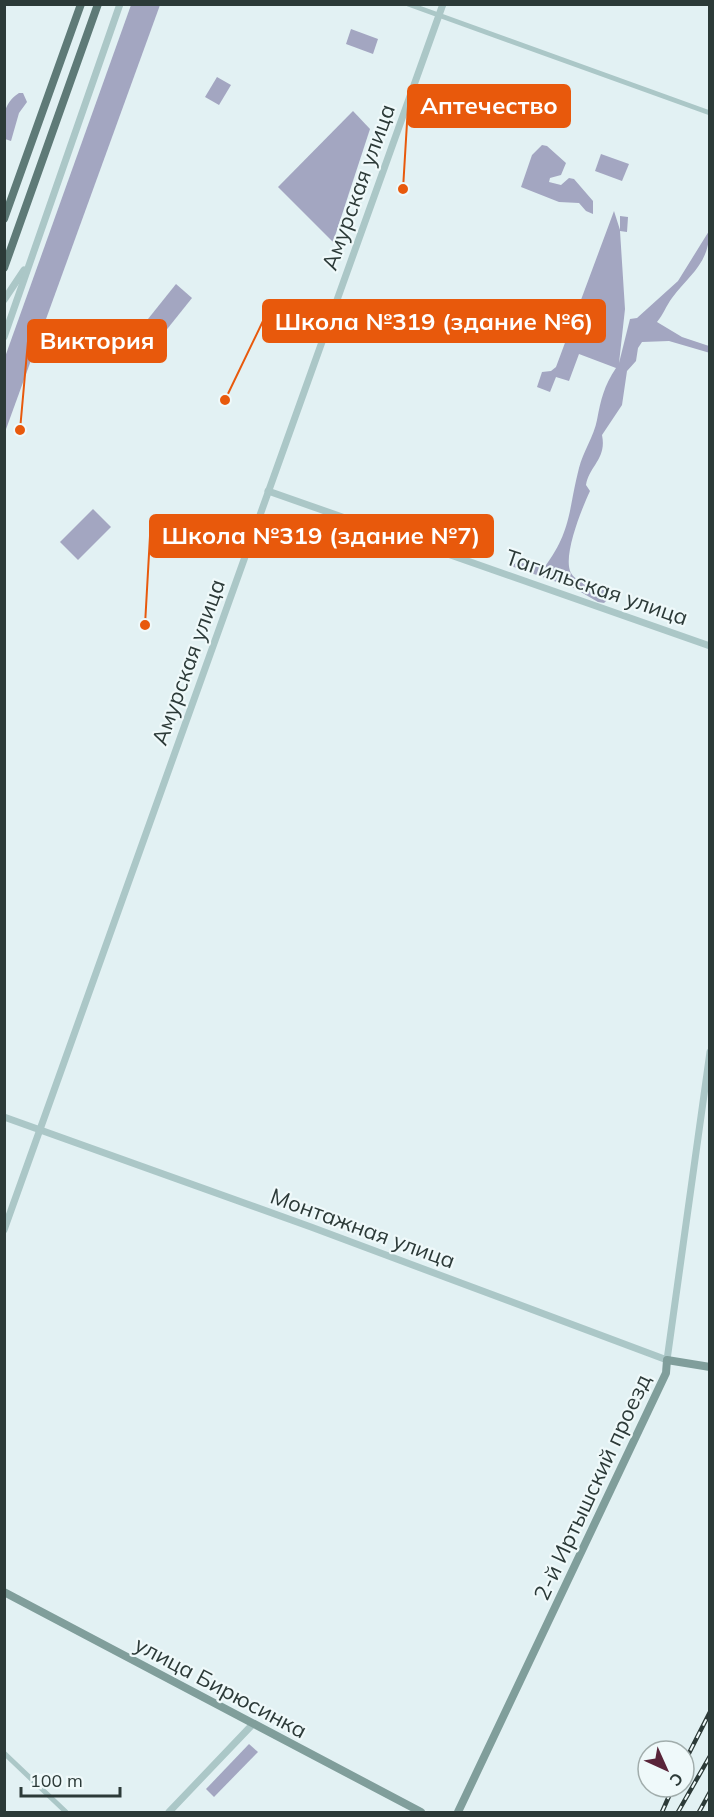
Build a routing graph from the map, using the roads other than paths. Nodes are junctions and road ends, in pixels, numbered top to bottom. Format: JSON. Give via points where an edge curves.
{"nodes":[{"id":1,"x":81,"y":4,"type":"edge"},
{"id":2,"x":98,"y":4,"type":"edge"},
{"id":3,"x":120,"y":4,"type":"edge"},
{"id":4,"x":408,"y":4,"type":"edge"},
{"id":5,"x":443,"y":4,"type":"edge"},
{"id":6,"x":439,"y":15,"type":"junction"},
{"id":7,"x":710,"y":113,"type":"edge"},
{"id":8,"x":4,"y":219,"type":"edge"},
{"id":9,"x":31,"y":257,"type":"junction"},
{"id":10,"x":4,"y":268,"type":"edge"},
{"id":11,"x":4,"y":300,"type":"edge"},
{"id":12,"x":4,"y":337,"type":"edge"},
{"id":13,"x":268,"y":491,"type":"junction"},
{"id":14,"x":710,"y":646,"type":"edge"},
{"id":15,"x":710,"y":1052,"type":"edge"},
{"id":16,"x":4,"y":1117,"type":"edge"},
{"id":17,"x":39,"y":1129,"type":"junction"},
{"id":18,"x":4,"y":1230,"type":"edge"},
{"id":19,"x":667,"y":1360,"type":"junction"},
{"id":20,"x":710,"y":1367,"type":"edge"},
{"id":21,"x":4,"y":1592,"type":"edge"},
{"id":22,"x":252,"y":1725,"type":"junction"},
{"id":23,"x":4,"y":1753,"type":"edge"},
{"id":24,"x":66,"y":1812,"type":"edge"},
{"id":25,"x":169,"y":1812,"type":"edge"},
{"id":26,"x":421,"y":1812,"type":"edge"},
{"id":27,"x":458,"y":1812,"type":"edge"}],
"edges":[{"from":1,"to":8,"type":"main road"},
{"from":2,"to":10,"type":"main road"},
{"from":3,"to":9,"type":"street"},
{"from":4,"to":6,"type":"street"},
{"from":5,"to":6,"type":"street","name":"Амурская улица"},
{"from":6,"to":7,"type":"street"},
{"from":6,"to":13,"type":"street","name":"Амурская улица"},
{"from":9,"to":11,"type":"street"},
{"from":9,"to":12,"type":"street"},
{"from":13,"to":14,"type":"street","name":"Тагильская улица"},
{"from":13,"to":17,"type":"street","name":"Амурская улица"},
{"from":15,"to":19,"type":"street","name":"2-й Иртышский проезд"},
{"from":16,"to":17,"type":"street","name":"Монтажная улица"},
{"from":17,"to":18,"type":"street","name":"Амурская улица"},
{"from":17,"to":19,"type":"street","name":"Монтажная улица"},
{"from":19,"to":20,"type":"main road","name":"Монтажная улица"},
{"from":19,"to":27,"type":"main road","name":"2-й Иртышский проезд","via":[[666,1373]]},
{"from":21,"to":22,"type":"main road","name":"улица Бирюсинка"},
{"from":22,"to":25,"type":"street"},
{"from":22,"to":26,"type":"main road","name":"улица Бирюсинка"},
{"from":23,"to":24,"type":"street"}]}
